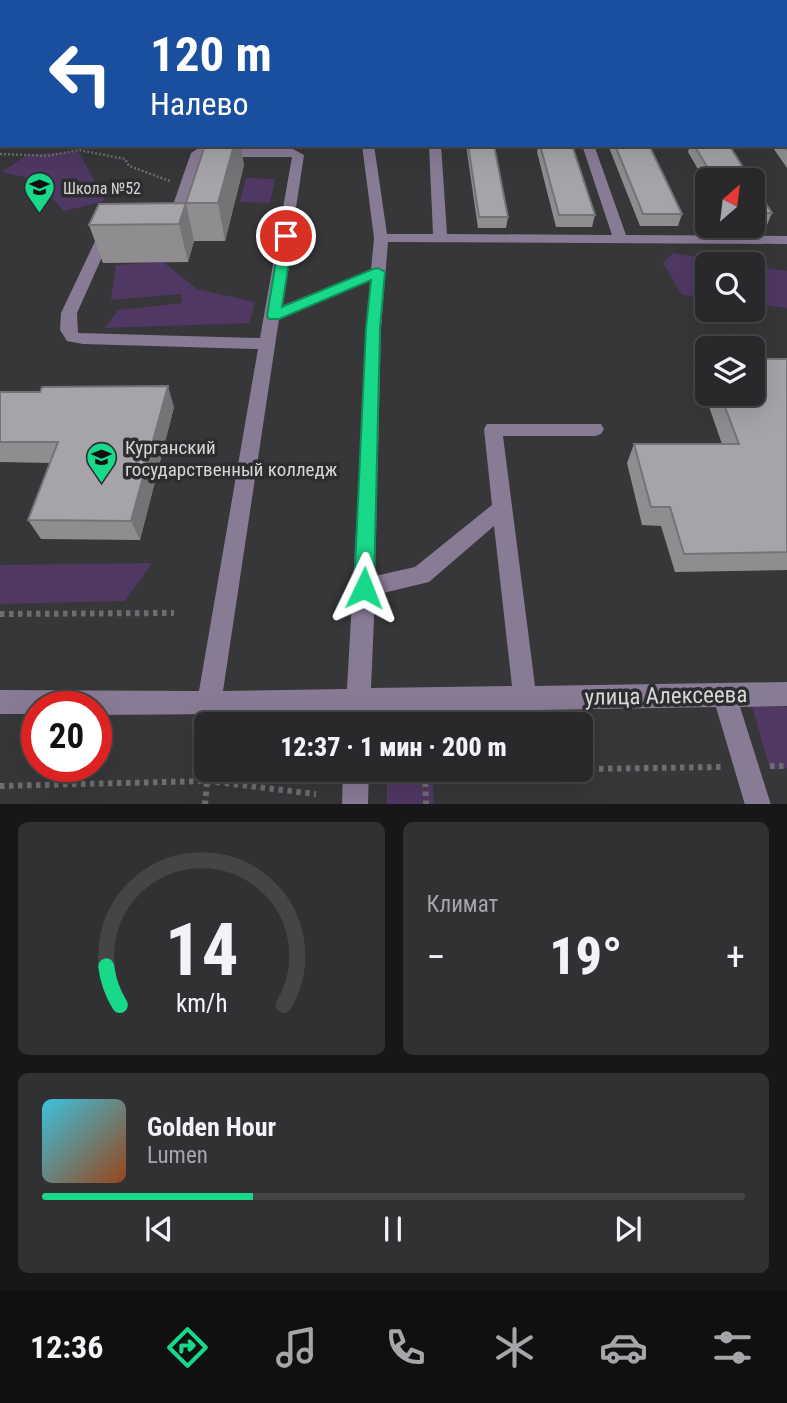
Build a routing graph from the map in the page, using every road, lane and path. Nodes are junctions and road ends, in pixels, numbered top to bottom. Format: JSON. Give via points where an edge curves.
{"nodes":[{"id":1,"x":368,"y":147,"type":"edge"},
{"id":2,"x":436,"y":147,"type":"edge"},
{"id":3,"x":590,"y":147,"type":"edge"},
{"id":4,"x":198,"y":149,"type":"edge"},
{"id":5,"x":0,"y":155,"type":"edge"},
{"id":6,"x":181,"y":185,"type":"dead end"},
{"id":7,"x":132,"y":232,"type":"edge"},
{"id":8,"x":158,"y":232,"type":"edge"},
{"id":9,"x":381,"y":238,"type":"junction"},
{"id":10,"x":440,"y":238,"type":"junction"},
{"id":11,"x":621,"y":240,"type":"junction"},
{"id":12,"x":787,"y":240,"type":"edge"},
{"id":13,"x":378,"y":272,"type":"junction"},
{"id":14,"x":274,"y":316,"type":"junction"},
{"id":15,"x":269,"y":344,"type":"junction"},
{"id":16,"x":595,"y":429,"type":"dead end"},
{"id":17,"x":502,"y":508,"type":"junction"},
{"id":18,"x":364,"y":588,"type":"junction"},
{"id":19,"x":174,"y":613,"type":"dead end"},
{"id":20,"x":0,"y":614,"type":"edge"},
{"id":21,"x":787,"y":694,"type":"edge"},
{"id":22,"x":725,"y":696,"type":"junction"},
{"id":23,"x":524,"y":699,"type":"junction"},
{"id":24,"x":0,"y":702,"type":"edge"},
{"id":25,"x":209,"y":703,"type":"junction"},
{"id":26,"x":342,"y":712,"type":"edge"},
{"id":27,"x":357,"y":712,"type":"edge"},
{"id":28,"x":369,"y":712,"type":"edge"},
{"id":29,"x":747,"y":766,"type":"junction"},
{"id":30,"x":787,"y":766,"type":"edge"},
{"id":31,"x":593,"y":769,"type":"edge"},
{"id":32,"x":194,"y":781,"type":"edge"},
{"id":33,"x":207,"y":782,"type":"edge"},
{"id":34,"x":215,"y":782,"type":"edge"},
{"id":35,"x":356,"y":782,"type":"edge"},
{"id":36,"x":425,"y":782,"type":"edge"},
{"id":37,"x":0,"y":786,"type":"edge"},
{"id":38,"x":316,"y":794,"type":"dead end"},
{"id":39,"x":205,"y":804,"type":"edge"},
{"id":40,"x":355,"y":804,"type":"edge"},
{"id":41,"x":426,"y":804,"type":"edge"},
{"id":42,"x":758,"y":804,"type":"edge"}],
"edges":[{"from":1,"to":9,"type":"street"},
{"from":2,"to":10,"type":"street"},
{"from":3,"to":11,"type":"street"},
{"from":4,"to":8,"type":"street","via":[[171,231]]},
{"from":4,"to":14,"type":"street","via":[[298,155]]},
{"from":5,"to":6,"type":"path","via":[[91,151],[125,159],[129,166]]},
{"from":7,"to":15,"type":"street","via":[[106,233],[69,313],[68,330],[73,337]]},
{"from":9,"to":10,"type":"street"},
{"from":9,"to":13,"type":"street"},
{"from":10,"to":11,"type":"street"},
{"from":11,"to":12,"type":"street"},
{"from":13,"to":14,"type":"street"},
{"from":13,"to":18,"type":"street"},
{"from":14,"to":15,"type":"street"},
{"from":15,"to":25,"type":"street"},
{"from":16,"to":17,"type":"street","via":[[492,429]]},
{"from":17,"to":18,"type":"street","via":[[421,575]]},
{"from":17,"to":23,"type":"street"},
{"from":18,"to":27,"type":"street"},
{"from":19,"to":20,"type":"path"},
{"from":21,"to":22,"type":"street","name":"улица Алексеева"},
{"from":22,"to":23,"type":"street","name":"улица Алексеева"},
{"from":22,"to":29,"type":"street"},
{"from":23,"to":28,"type":"street","name":"улица Алексеева"},
{"from":24,"to":25,"type":"street","name":"улица Алексеева"},
{"from":25,"to":26,"type":"street","name":"улица Алексеева"},
{"from":29,"to":30,"type":"path"},
{"from":29,"to":31,"type":"path"},
{"from":29,"to":42,"type":"street"},
{"from":32,"to":37,"type":"path"},
{"from":33,"to":39,"type":"path"},
{"from":34,"to":38,"type":"path"},
{"from":35,"to":40,"type":"street"},
{"from":36,"to":41,"type":"path"}]}
